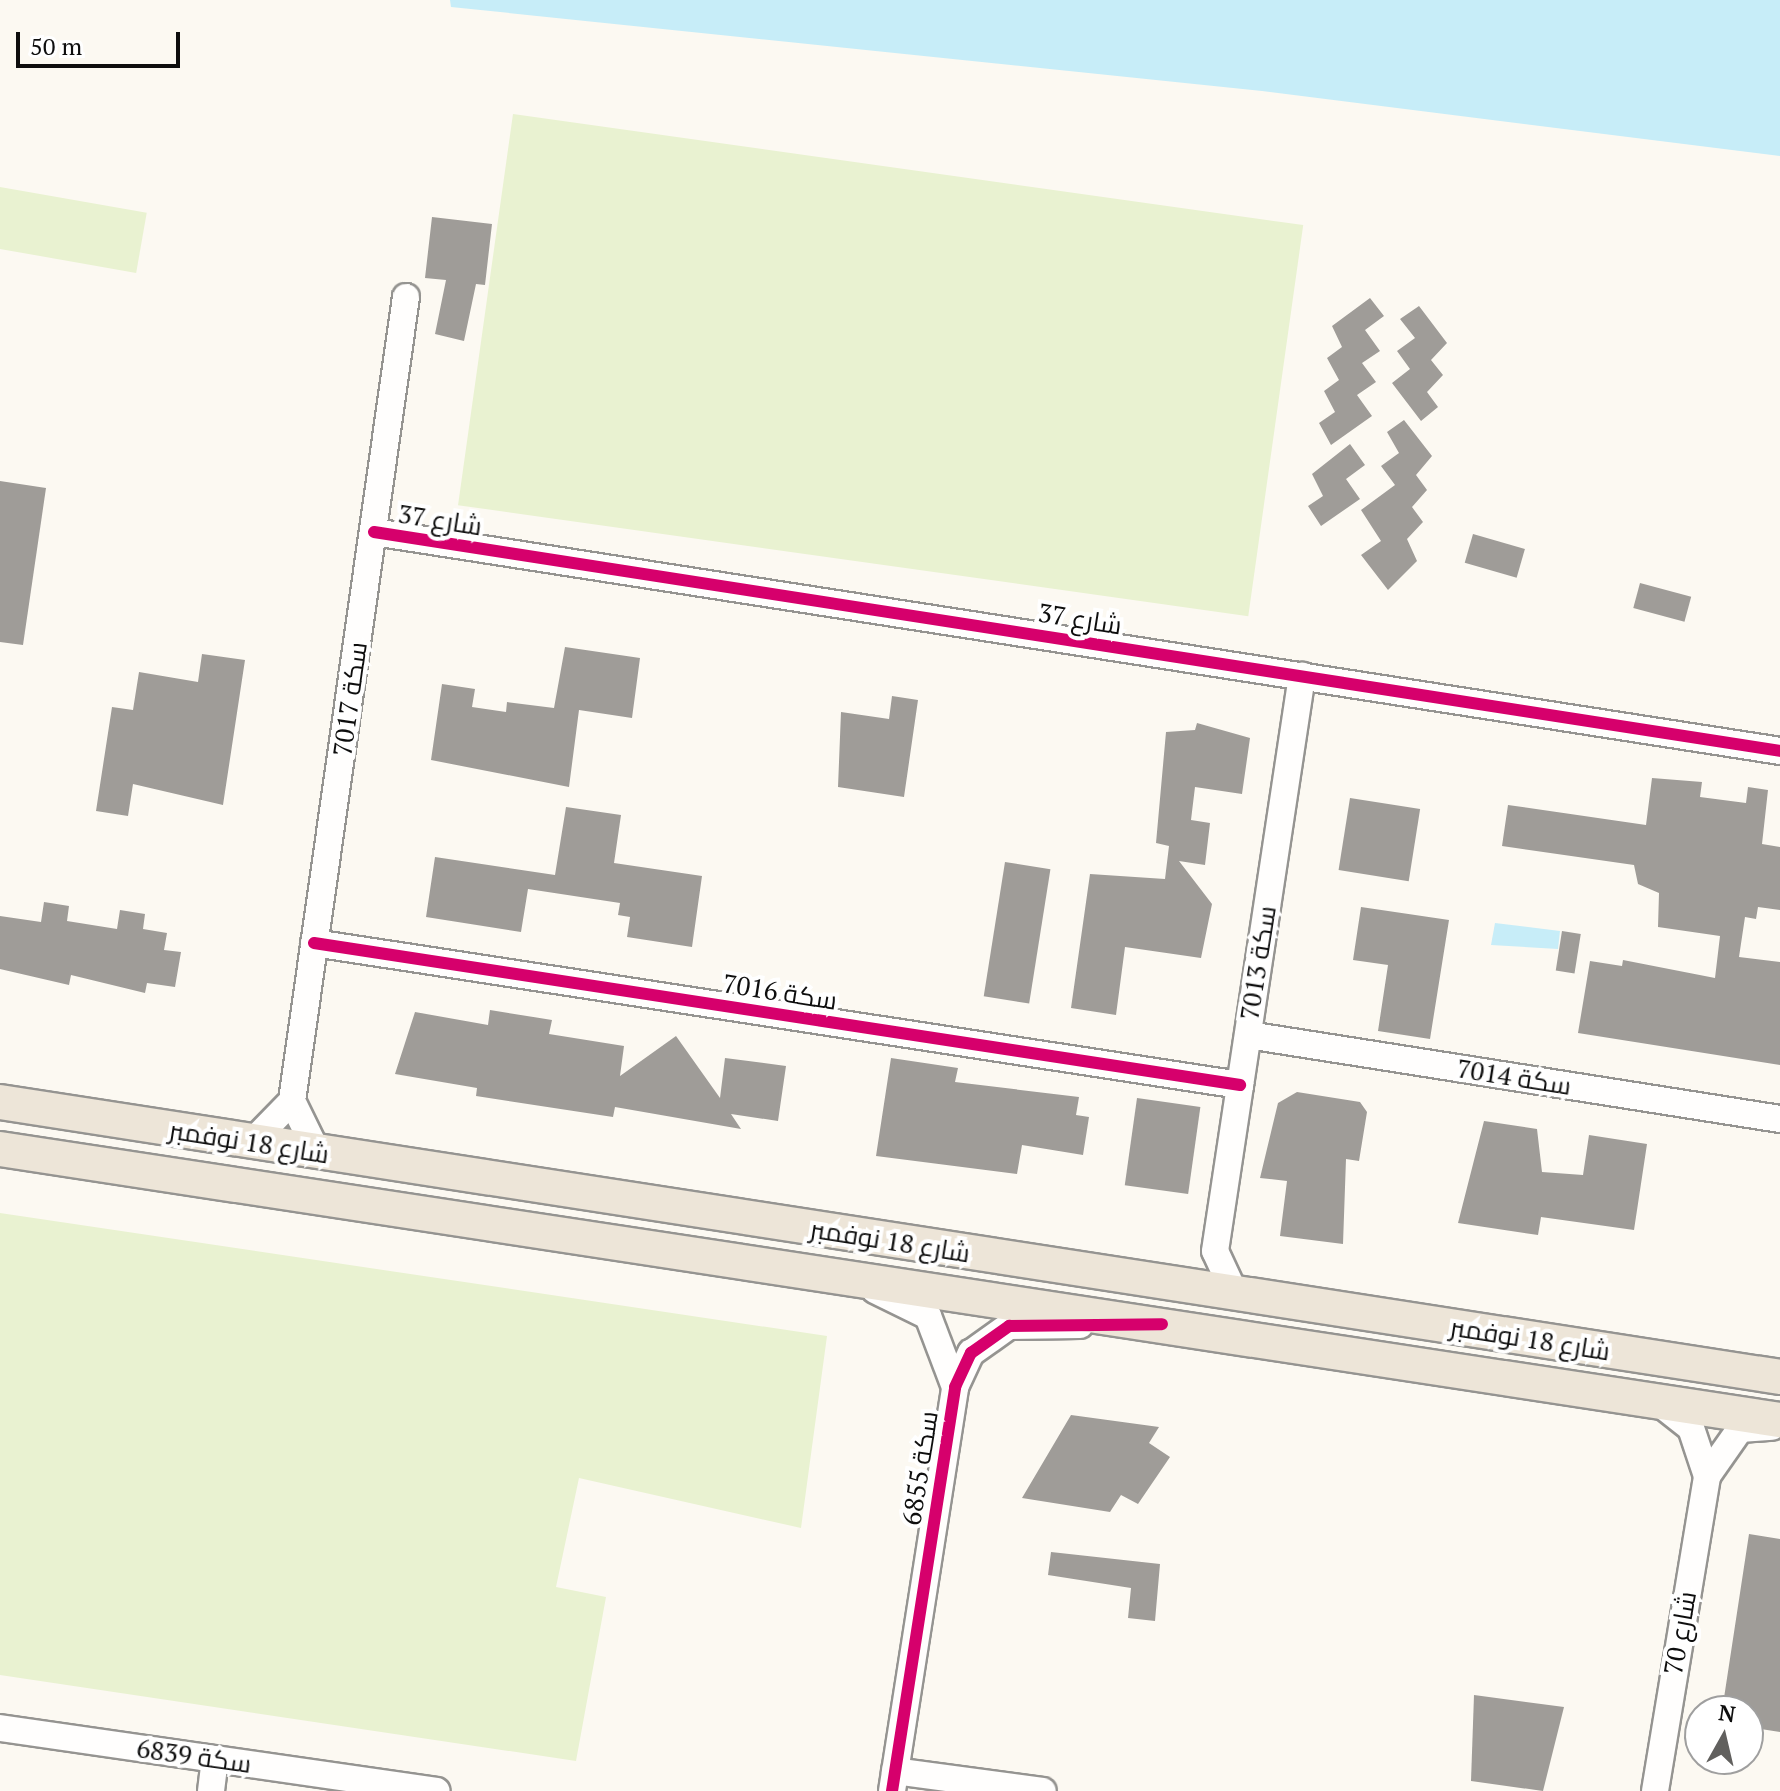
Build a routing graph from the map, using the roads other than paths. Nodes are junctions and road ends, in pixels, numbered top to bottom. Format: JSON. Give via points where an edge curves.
{"nodes":[{"id":1,"x":406,"y":297,"type":"dead end"},
{"id":2,"x":374,"y":532,"type":"junction"},
{"id":3,"x":1302,"y":676,"type":"junction"},
{"id":4,"x":1780,"y":751,"type":"edge"},
{"id":5,"x":314,"y":943,"type":"junction"},
{"id":6,"x":1248,"y":1035,"type":"junction"},
{"id":7,"x":1240,"y":1085,"type":"junction"},
{"id":8,"x":292,"y":1101,"type":"junction"},
{"id":9,"x":0,"y":1102,"type":"edge"},
{"id":10,"x":1780,"y":1119,"type":"edge"},
{"id":11,"x":252,"y":1142,"type":"junction"},
{"id":12,"x":0,"y":1149,"type":"edge"},
{"id":13,"x":317,"y":1152,"type":"junction"},
{"id":14,"x":1215,"y":1251,"type":"junction"},
{"id":15,"x":745,"y":1259,"type":"junction"},
{"id":16,"x":1179,"y":1285,"type":"junction"},
{"id":17,"x":1235,"y":1294,"type":"junction"},
{"id":18,"x":1162,"y":1324,"type":"junction"},
{"id":19,"x":1780,"y":1377,"type":"edge"},
{"id":20,"x":955,"y":1387,"type":"junction"},
{"id":21,"x":1658,"y":1402,"type":"junction"},
{"id":22,"x":1780,"y":1420,"type":"edge"},
{"id":23,"x":1780,"y":1427,"type":"edge"},
{"id":24,"x":1707,"y":1476,"type":"junction"},
{"id":25,"x":0,"y":1728,"type":"edge"},
{"id":26,"x":215,"y":1759,"type":"junction"},
{"id":27,"x":893,"y":1781,"type":"edge"},
{"id":28,"x":211,"y":1791,"type":"edge"},
{"id":29,"x":436,"y":1791,"type":"edge"},
{"id":30,"x":1043,"y":1791,"type":"edge"},
{"id":31,"x":1655,"y":1791,"type":"edge"}],
"edges":[{"from":1,"to":2,"type":"street","name":"سكة 7017"},
{"from":2,"to":3,"type":"street","name":"شارع 37"},
{"from":2,"to":5,"type":"street","name":"سكة 7017"},
{"from":3,"to":4,"type":"street","name":"شارع 37"},
{"from":3,"to":6,"type":"street","name":"سكة 7013"},
{"from":5,"to":7,"type":"street","name":"سكة 7016"},
{"from":5,"to":8,"type":"street","name":"سكة 7017"},
{"from":6,"to":7,"type":"street","name":"سكة 7013"},
{"from":6,"to":10,"type":"street","name":"سكة 7014"},
{"from":7,"to":14,"type":"street","name":"سكة 7013"},
{"from":8,"to":11,"type":"street"},
{"from":8,"to":13,"type":"street"},
{"from":9,"to":11,"type":"main road","name":"شارع 18 نوفمبر"},
{"from":11,"to":13,"type":"main road","name":"شارع 18 نوفمبر"},
{"from":12,"to":15,"type":"main road","name":"شارع 18 نوفمبر"},
{"from":13,"to":16,"type":"main road","name":"شارع 18 نوفمبر"},
{"from":14,"to":16,"type":"street"},
{"from":14,"to":17,"type":"street"},
{"from":15,"to":18,"type":"main road","name":"شارع 18 نوفمبر"},
{"from":15,"to":20,"type":"street","via":[[888,1293],[928,1316]]},
{"from":16,"to":17,"type":"main road","name":"شارع 18 نوفمبر"},
{"from":17,"to":19,"type":"main road","name":"شارع 18 نوفمبر"},
{"from":18,"to":20,"type":"street","name":"سكة 6855","via":[[1009,1326],[971,1353]]},
{"from":18,"to":21,"type":"main road","name":"شارع 18 نوفمبر"},
{"from":20,"to":27,"type":"street","name":"سكة 6855"},
{"from":21,"to":22,"type":"main road","name":"شارع 18 نوفمبر"},
{"from":21,"to":24,"type":"street","name":"شارع 70","via":[[1691,1428]]},
{"from":23,"to":24,"type":"street","name":"شارع 70","via":[[1740,1429]]},
{"from":24,"to":31,"type":"street","name":"شارع 70"},
{"from":25,"to":26,"type":"street","name":"سكة 6839"},
{"from":26,"to":28,"type":"street"},
{"from":26,"to":29,"type":"street","name":"سكة 6839"},
{"from":27,"to":30,"type":"street"}]}
